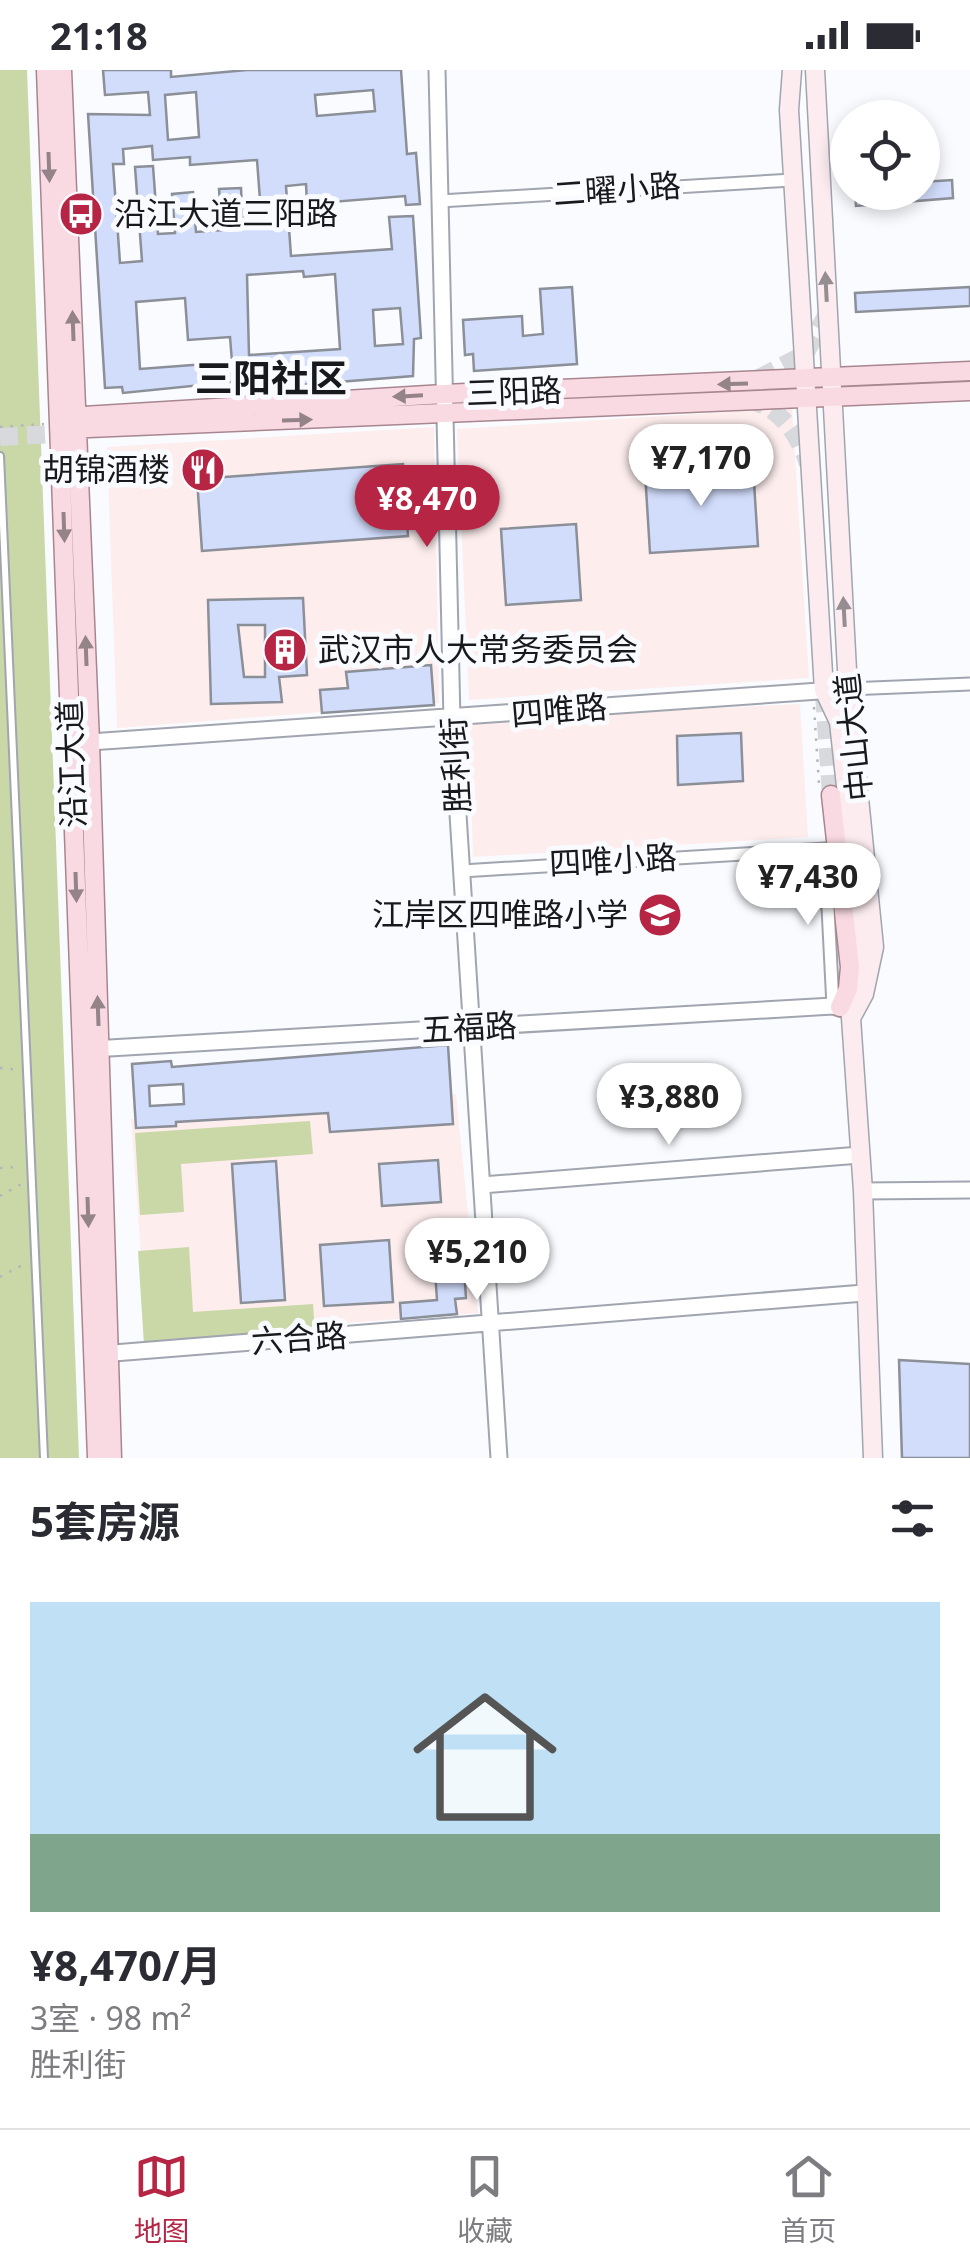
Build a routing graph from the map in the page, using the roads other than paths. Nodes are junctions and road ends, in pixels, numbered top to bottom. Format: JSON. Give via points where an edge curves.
{"nodes":[{"id":1,"x":46,"y":70,"type":"edge"},
{"id":2,"x":62,"y":70,"type":"edge"},
{"id":3,"x":437,"y":70,"type":"edge"},
{"id":4,"x":792,"y":70,"type":"edge"},
{"id":5,"x":815,"y":70,"type":"edge"},
{"id":6,"x":793,"y":180,"type":"junction"},
{"id":7,"x":440,"y":202,"type":"junction"},
{"id":8,"x":970,"y":372,"type":"edge"},
{"id":9,"x":831,"y":380,"type":"junction"},
{"id":10,"x":808,"y":381,"type":"junction"},
{"id":11,"x":970,"y":391,"type":"edge"},
{"id":12,"x":444,"y":394,"type":"junction"},
{"id":13,"x":833,"y":400,"type":"junction"},
{"id":14,"x":808,"y":401,"type":"junction"},
{"id":15,"x":446,"y":414,"type":"junction"},
{"id":16,"x":64,"y":423,"type":"junction"},
{"id":17,"x":0,"y":456,"type":"edge"},
{"id":18,"x":970,"y":684,"type":"edge"},
{"id":19,"x":848,"y":689,"type":"junction"},
{"id":20,"x":818,"y":690,"type":"junction"},
{"id":21,"x":452,"y":720,"type":"junction"},
{"id":22,"x":90,"y":742,"type":"junction"},
{"id":23,"x":826,"y":792,"type":"tunnel mouth"},
{"id":24,"x":824,"y":849,"type":"joint"},
{"id":25,"x":462,"y":870,"type":"junction"},
{"id":26,"x":842,"y":1010,"type":"junction"},
{"id":27,"x":472,"y":1028,"type":"junction"},
{"id":28,"x":91,"y":1049,"type":"junction"},
{"id":29,"x":860,"y":1155,"type":"junction"},
{"id":30,"x":482,"y":1185,"type":"junction"},
{"id":31,"x":970,"y":1190,"type":"edge"},
{"id":32,"x":863,"y":1191,"type":"junction"},
{"id":33,"x":864,"y":1293,"type":"junction"},
{"id":34,"x":491,"y":1324,"type":"junction"},
{"id":35,"x":101,"y":1354,"type":"junction"},
{"id":36,"x":44,"y":1458,"type":"edge"},
{"id":37,"x":97,"y":1458,"type":"edge"},
{"id":38,"x":112,"y":1458,"type":"edge"},
{"id":39,"x":499,"y":1458,"type":"edge"},
{"id":40,"x":873,"y":1458,"type":"edge"}],
"edges":[{"from":1,"to":16,"type":"main road","name":"沿江大道","one_way":true},
{"from":16,"to":2,"type":"main road","name":"沿江大道","one_way":true},
{"from":3,"to":7,"type":"street","name":"胜利街"},
{"from":4,"to":6,"type":"main road","name":"中山大道"},
{"from":9,"to":5,"type":"main road","name":"中山大道","one_way":true},
{"from":6,"to":7,"type":"street","name":"二曜小路"},
{"from":6,"to":10,"type":"main road","name":"中山大道"},
{"from":7,"to":12,"type":"street","name":"胜利街"},
{"from":8,"to":9,"type":"main road","name":"三阳路"},
{"from":9,"to":10,"type":"main road","name":"三阳路"},
{"from":9,"to":13,"type":"main road","name":"中山大道"},
{"from":10,"to":12,"type":"main road","name":"三阳路","one_way":true},
{"from":10,"to":14,"type":"main road","name":"中山大道"},
{"from":11,"to":13,"type":"main road","name":"三阳路"},
{"from":12,"to":15,"type":"street","name":"胜利街"},
{"from":12,"to":16,"type":"main road","name":"三阳路","one_way":true},
{"from":13,"to":14,"type":"main road","name":"三阳路"},
{"from":19,"to":13,"type":"main road","name":"中山大道","one_way":true},
{"from":14,"to":15,"type":"main road","name":"三阳路"},
{"from":14,"to":20,"type":"main road","name":"中山大道"},
{"from":16,"to":15,"type":"main road","name":"三阳路","one_way":true},
{"from":15,"to":21,"type":"street","name":"胜利街"},
{"from":22,"to":16,"type":"main road","name":"沿江大道","one_way":true},
{"from":16,"to":28,"type":"main road","name":"沿江大道","one_way":true},
{"from":17,"to":36,"type":"lane"},
{"from":18,"to":19,"type":"street"},
{"from":19,"to":20,"type":"street","name":"四唯路"},
{"from":19,"to":26,"type":"main road","name":"中山大道","via":[[874,947],[864,994]]},
{"from":20,"to":21,"type":"street","name":"四唯路"},
{"from":20,"to":26,"type":"main road","name":"中山大道","via":[[838,722],[861,957],[859,980]]},
{"from":21,"to":22,"type":"street","name":"四唯路"},
{"from":21,"to":25,"type":"street","name":"胜利街"},
{"from":28,"to":22,"type":"main road","name":"沿江大道","one_way":true},
{"from":23,"to":26,"type":"main road","via":[[850,967]]},
{"from":24,"to":25,"type":"street","name":"四唯小路"},
{"from":24,"to":26,"type":"street","name":"中山大道"},
{"from":25,"to":27,"type":"street","name":"胜利街"},
{"from":26,"to":27,"type":"street","name":"五福路"},
{"from":26,"to":29,"type":"main road","name":"中山大道"},
{"from":27,"to":28,"type":"street","name":"五福路"},
{"from":27,"to":30,"type":"street","name":"胜利街"},
{"from":28,"to":35,"type":"main road","name":"沿江大道"},
{"from":29,"to":30,"type":"street"},
{"from":29,"to":32,"type":"main road","name":"中山大道"},
{"from":30,"to":34,"type":"street","name":"胜利街"},
{"from":31,"to":32,"type":"street"},
{"from":32,"to":33,"type":"main road","name":"中山大道"},
{"from":33,"to":34,"type":"street","name":"六合路"},
{"from":33,"to":40,"type":"main road","name":"中山大道"},
{"from":34,"to":35,"type":"street","name":"六合路"},
{"from":34,"to":39,"type":"street","name":"胜利街"},
{"from":35,"to":37,"type":"main road","name":"沿江大道"},
{"from":35,"to":38,"type":"main road","name":"沿江大道"}]}
